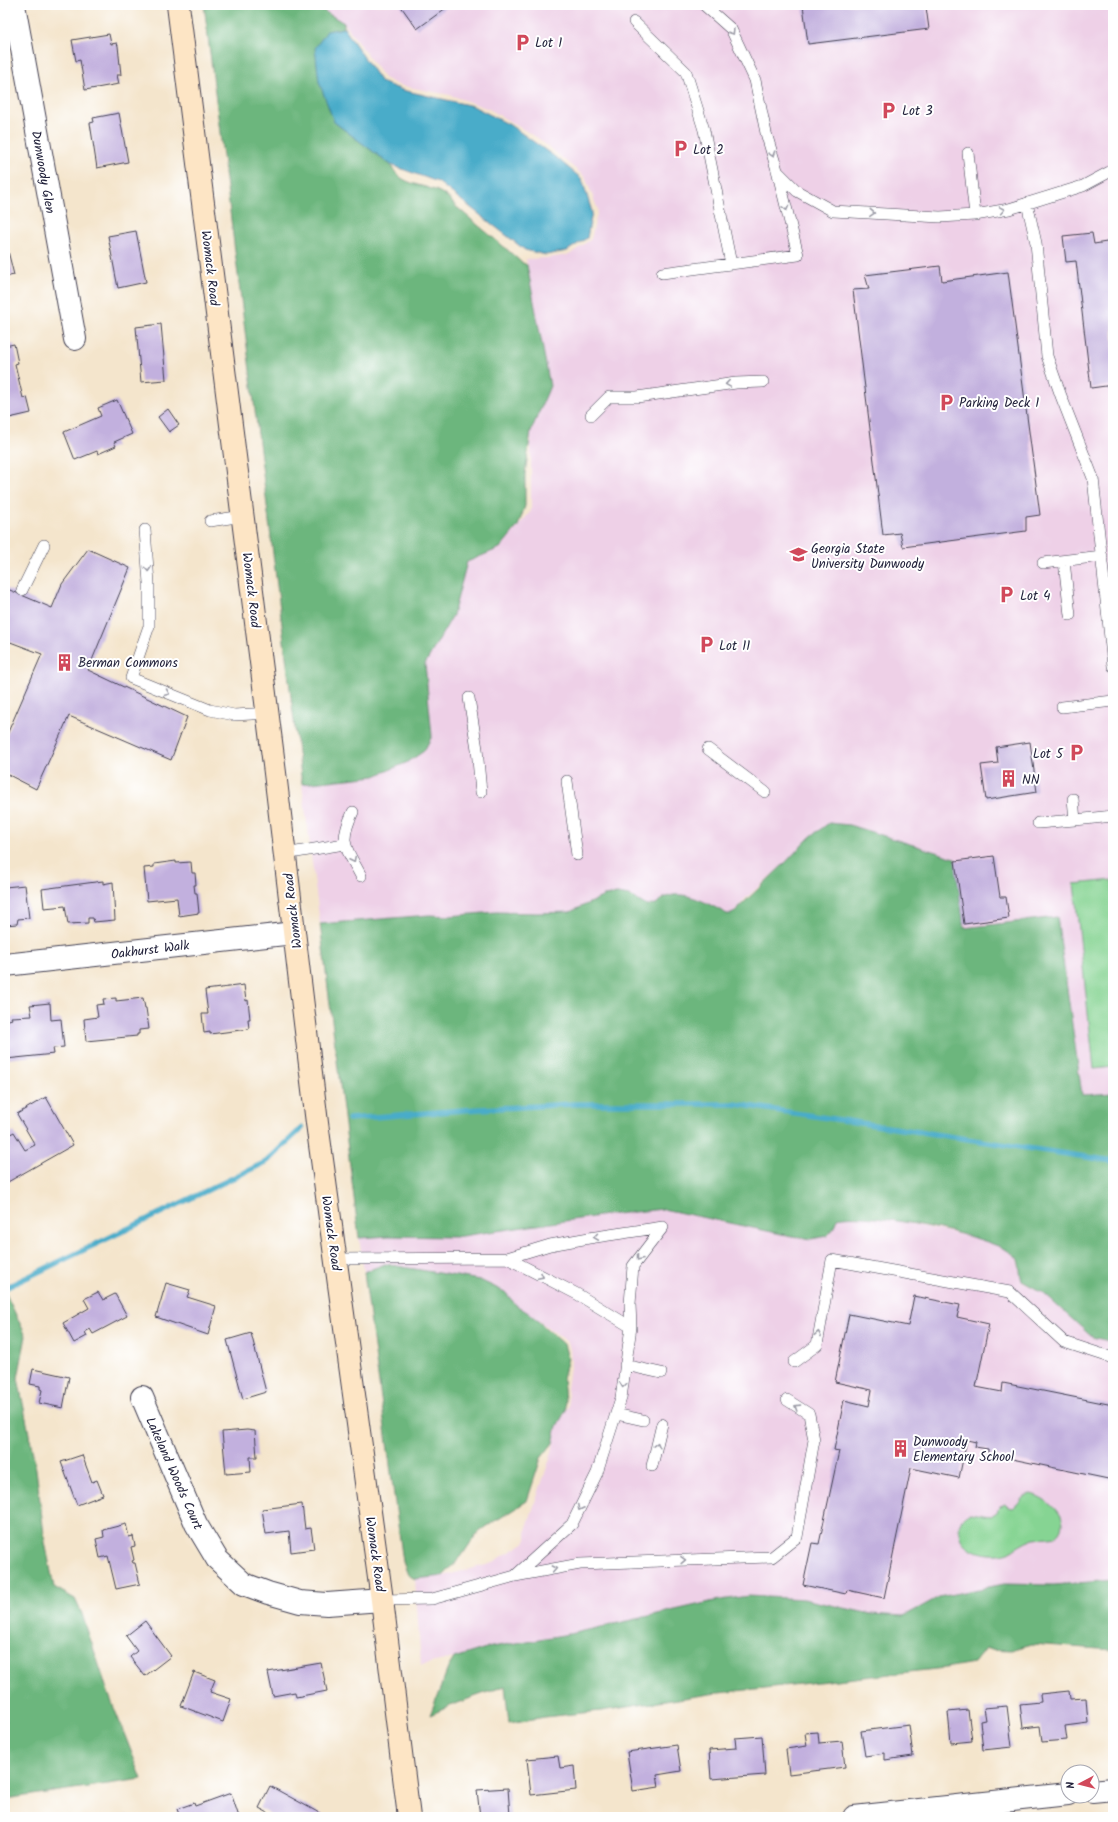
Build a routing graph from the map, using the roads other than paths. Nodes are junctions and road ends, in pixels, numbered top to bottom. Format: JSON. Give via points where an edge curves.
{"nodes":[{"id":1,"x":14,"y":5,"type":"edge"},
{"id":2,"x":178,"y":5,"type":"edge"},
{"id":3,"x":704,"y":5,"type":"edge"},
{"id":4,"x":634,"y":22,"type":"dead end"},
{"id":5,"x":968,"y":153,"type":"dead end"},
{"id":6,"x":777,"y":170,"type":"junction"},
{"id":7,"x":1113,"y":170,"type":"edge"},
{"id":8,"x":1027,"y":203,"type":"junction"},
{"id":9,"x":975,"y":215,"type":"junction"},
{"id":10,"x":731,"y":264,"type":"junction"},
{"id":11,"x":662,"y":273,"type":"dead end"},
{"id":12,"x":75,"y":339,"type":"dead end"},
{"id":13,"x":763,"y":382,"type":"dead end"},
{"id":14,"x":591,"y":415,"type":"dead end"},
{"id":15,"x":242,"y":516,"type":"junction"},
{"id":16,"x":210,"y":521,"type":"dead end"},
{"id":17,"x":145,"y":530,"type":"dead end"},
{"id":18,"x":44,"y":545,"type":"dead end"},
{"id":19,"x":1102,"y":556,"type":"junction"},
{"id":20,"x":1064,"y":561,"type":"junction"},
{"id":21,"x":1043,"y":563,"type":"dead end"},
{"id":22,"x":22,"y":590,"type":"dead end"},
{"id":23,"x":1070,"y":615,"type":"dead end"},
{"id":24,"x":1113,"y":666,"type":"edge"},
{"id":25,"x":469,"y":698,"type":"dead end"},
{"id":26,"x":1113,"y":701,"type":"edge"},
{"id":27,"x":1062,"y":707,"type":"dead end"},
{"id":28,"x":268,"y":713,"type":"junction"},
{"id":29,"x":708,"y":749,"type":"dead end"},
{"id":30,"x":567,"y":781,"type":"dead end"},
{"id":31,"x":481,"y":792,"type":"dead end"},
{"id":32,"x":765,"y":792,"type":"dead end"},
{"id":33,"x":1073,"y":798,"type":"dead end"},
{"id":34,"x":353,"y":812,"type":"dead end"},
{"id":35,"x":1113,"y":816,"type":"edge"},
{"id":36,"x":1075,"y":820,"type":"junction"},
{"id":37,"x":1038,"y":823,"type":"dead end"},
{"id":38,"x":344,"y":844,"type":"junction"},
{"id":39,"x":285,"y":854,"type":"junction"},
{"id":40,"x":576,"y":855,"type":"dead end"},
{"id":41,"x":361,"y":876,"type":"dead end"},
{"id":42,"x":294,"y":933,"type":"junction"},
{"id":43,"x":5,"y":966,"type":"edge"},
{"id":44,"x":336,"y":1258,"type":"junction"},
{"id":45,"x":507,"y":1258,"type":"junction"},
{"id":46,"x":631,"y":1327,"type":"junction"},
{"id":47,"x":1113,"y":1358,"type":"edge"},
{"id":48,"x":794,"y":1362,"type":"dead end"},
{"id":49,"x":625,"y":1365,"type":"junction"},
{"id":50,"x":661,"y":1373,"type":"dead end"},
{"id":51,"x":142,"y":1397,"type":"dead end"},
{"id":52,"x":787,"y":1400,"type":"dead end"},
{"id":53,"x":616,"y":1414,"type":"junction"},
{"id":54,"x":643,"y":1420,"type":"dead end"},
{"id":55,"x":662,"y":1424,"type":"dead end"},
{"id":56,"x":652,"y":1466,"type":"dead end"},
{"id":57,"x":515,"y":1576,"type":"junction"},
{"id":58,"x":382,"y":1600,"type":"junction"},
{"id":59,"x":1113,"y":1789,"type":"edge"},
{"id":60,"x":1100,"y":1790,"type":"edge"},
{"id":61,"x":1060,"y":1795,"type":"edge"},
{"id":62,"x":409,"y":1817,"type":"edge"},
{"id":63,"x":854,"y":1817,"type":"edge"}],
"edges":[{"from":1,"to":12,"type":"street","name":"Dunwoody Glen"},
{"from":2,"to":15,"type":"street","name":"Womack Road"},
{"from":3,"to":6,"type":"lane","one_way":true,"via":[[731,29],[755,80]]},
{"from":4,"to":10,"type":"lane","via":[[686,72],[704,130]]},
{"from":5,"to":9,"type":"lane"},
{"from":6,"to":9,"type":"lane","one_way":true,"via":[[797,191],[833,211],[940,217]]},
{"from":6,"to":10,"type":"lane","one_way":true,"via":[[798,255]]},
{"from":7,"to":8,"type":"lane","via":[[1083,186]]},
{"from":9,"to":8,"type":"lane","one_way":true},
{"from":8,"to":19,"type":"lane","via":[[1036,243],[1047,356],[1093,478]]},
{"from":10,"to":11,"type":"lane"},
{"from":13,"to":14,"type":"lane","one_way":true,"via":[[736,383],[637,397],[609,397]]},
{"from":15,"to":16,"type":"lane"},
{"from":15,"to":28,"type":"street","name":"Womack Road"},
{"from":17,"to":28,"type":"lane","one_way":true,"via":[[150,626],[131,678],[204,708],[234,715]]},
{"from":18,"to":22,"type":"lane"},
{"from":19,"to":20,"type":"lane"},
{"from":19,"to":24,"type":"lane"},
{"from":20,"to":21,"type":"lane"},
{"from":20,"to":23,"type":"lane"},
{"from":25,"to":31,"type":"lane"},
{"from":26,"to":27,"type":"lane"},
{"from":28,"to":39,"type":"street","name":"Womack Road"},
{"from":29,"to":32,"type":"lane"},
{"from":30,"to":40,"type":"lane"},
{"from":33,"to":36,"type":"lane"},
{"from":34,"to":38,"type":"lane","via":[[346,827]]},
{"from":35,"to":36,"type":"lane"},
{"from":36,"to":37,"type":"lane"},
{"from":38,"to":39,"type":"lane"},
{"from":38,"to":41,"type":"lane","one_way":true},
{"from":39,"to":42,"type":"street","name":"Womack Road"},
{"from":42,"to":43,"type":"street","name":"Oakhurst Walk"},
{"from":42,"to":44,"type":"street","name":"Womack Road"},
{"from":44,"to":45,"type":"lane"},
{"from":44,"to":58,"type":"street","name":"Womack Road"},
{"from":45,"to":46,"type":"lane","one_way":true,"via":[[578,1294]]},
{"from":45,"to":46,"type":"lane","via":[[574,1240],[663,1227],[633,1266]]},
{"from":46,"to":49,"type":"lane"},
{"from":48,"to":47,"type":"lane","one_way":true,"via":[[816,1345],[832,1260],[1010,1292],[1064,1342]]},
{"from":49,"to":50,"type":"lane"},
{"from":49,"to":53,"type":"lane","one_way":true,"via":[[621,1398]]},
{"from":51,"to":58,"type":"street","name":"Lakeland Woods Court","via":[[196,1524],[217,1559],[244,1584],[268,1594],[300,1602],[327,1604]]},
{"from":57,"to":52,"type":"lane","one_way":true,"via":[[580,1564],[772,1556],[797,1537],[814,1440],[809,1414]]},
{"from":53,"to":54,"type":"lane"},
{"from":53,"to":57,"type":"lane","one_way":true,"via":[[597,1473],[572,1524]]},
{"from":56,"to":55,"type":"lane","one_way":true},
{"from":57,"to":58,"type":"lane","via":[[432,1599]]},
{"from":58,"to":62,"type":"street","name":"Womack Road"},
{"from":59,"to":60,"type":"street"},
{"from":61,"to":63,"type":"street"}]}
